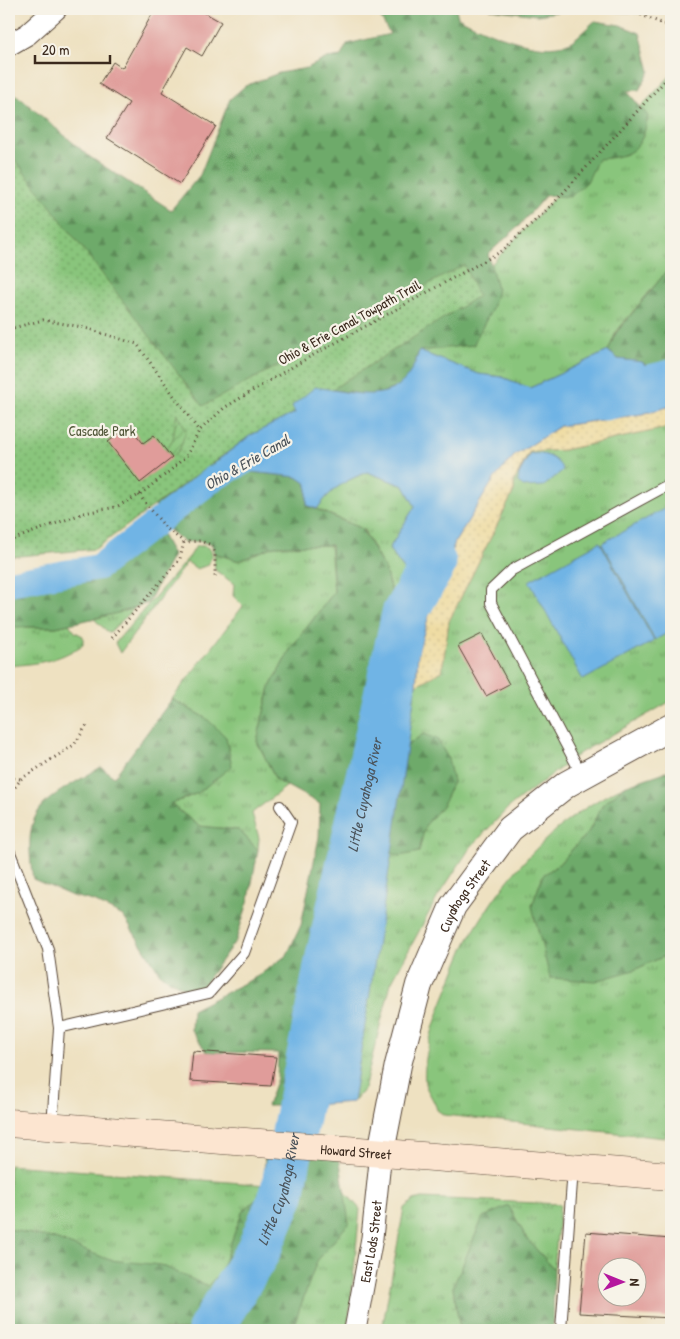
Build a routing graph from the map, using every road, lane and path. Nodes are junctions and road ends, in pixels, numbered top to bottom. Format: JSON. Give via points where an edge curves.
{"nodes":[{"id":1,"x":56,"y":9,"type":"edge"},
{"id":2,"x":626,"y":9,"type":"edge"},
{"id":3,"x":671,"y":27,"type":"edge"},
{"id":4,"x":9,"y":45,"type":"edge"},
{"id":5,"x":671,"y":74,"type":"edge"},
{"id":6,"x":9,"y":329,"type":"edge"},
{"id":7,"x":198,"y":431,"type":"junction"},
{"id":8,"x":671,"y":488,"type":"edge"},
{"id":9,"x":139,"y":495,"type":"junction"},
{"id":10,"x":9,"y":541,"type":"edge"},
{"id":11,"x":184,"y":542,"type":"junction"},
{"id":12,"x":215,"y":578,"type":"dead end"},
{"id":13,"x":112,"y":638,"type":"dead end"},
{"id":14,"x":86,"y":725,"type":"dead end"},
{"id":15,"x":671,"y":727,"type":"edge"},
{"id":16,"x":582,"y":776,"type":"junction"},
{"id":17,"x":9,"y":778,"type":"edge"},
{"id":18,"x":21,"y":779,"type":"junction"},
{"id":19,"x":9,"y":796,"type":"edge"},
{"id":20,"x":280,"y":806,"type":"dead end"},
{"id":21,"x":9,"y":850,"type":"edge"},
{"id":22,"x":59,"y":1028,"type":"junction"},
{"id":23,"x":9,"y":1123,"type":"edge"},
{"id":24,"x":52,"y":1127,"type":"junction"},
{"id":25,"x":381,"y":1152,"type":"junction"},
{"id":26,"x":573,"y":1168,"type":"junction"},
{"id":27,"x":671,"y":1176,"type":"edge"},
{"id":28,"x":355,"y":1330,"type":"edge"},
{"id":29,"x":561,"y":1330,"type":"edge"}],
"edges":[{"from":1,"to":4,"type":"street","via":[[28,34]]},
{"from":2,"to":3,"type":"path"},
{"from":5,"to":7,"type":"path","name":"Ohio & Erie Canal Towpath Trail","via":[[553,204],[502,251],[257,386],[224,408]]},
{"from":6,"to":7,"type":"path","via":[[43,320],[82,327],[137,344]]},
{"from":7,"to":9,"type":"path","name":"Ohio & Erie Canal Towpath Trail","via":[[187,455]]},
{"from":8,"to":16,"type":"lane","via":[[664,487],[512,570],[491,590],[491,603]]},
{"from":9,"to":10,"type":"path","name":"Ohio & Erie Canal Towpath Trail","via":[[116,507],[84,513]]},
{"from":9,"to":11,"type":"path","via":[[166,528]]},
{"from":11,"to":12,"type":"path","via":[[200,541],[212,545]]},
{"from":11,"to":13,"type":"path","via":[[180,560]]},
{"from":14,"to":18,"type":"path","via":[[74,746]]},
{"from":15,"to":16,"type":"street","name":"Cuyahoga Street"},
{"from":16,"to":25,"type":"street","name":"Cuyahoga Street","via":[[510,829],[453,906],[419,985],[398,1065]]},
{"from":17,"to":18,"type":"path"},
{"from":18,"to":19,"type":"path"},
{"from":20,"to":22,"type":"lane","via":[[291,822],[244,953],[209,992]]},
{"from":21,"to":22,"type":"lane","via":[[48,949]]},
{"from":22,"to":24,"type":"lane"},
{"from":23,"to":24,"type":"main road","name":"Howard Street"},
{"from":24,"to":25,"type":"main road","name":"Howard Street"},
{"from":25,"to":26,"type":"main road","name":"Howard Street"},
{"from":25,"to":28,"type":"street","name":"East Lods Street","via":[[372,1238]]},
{"from":26,"to":27,"type":"main road","name":"Howard Street"},
{"from":26,"to":29,"type":"lane"}]}
